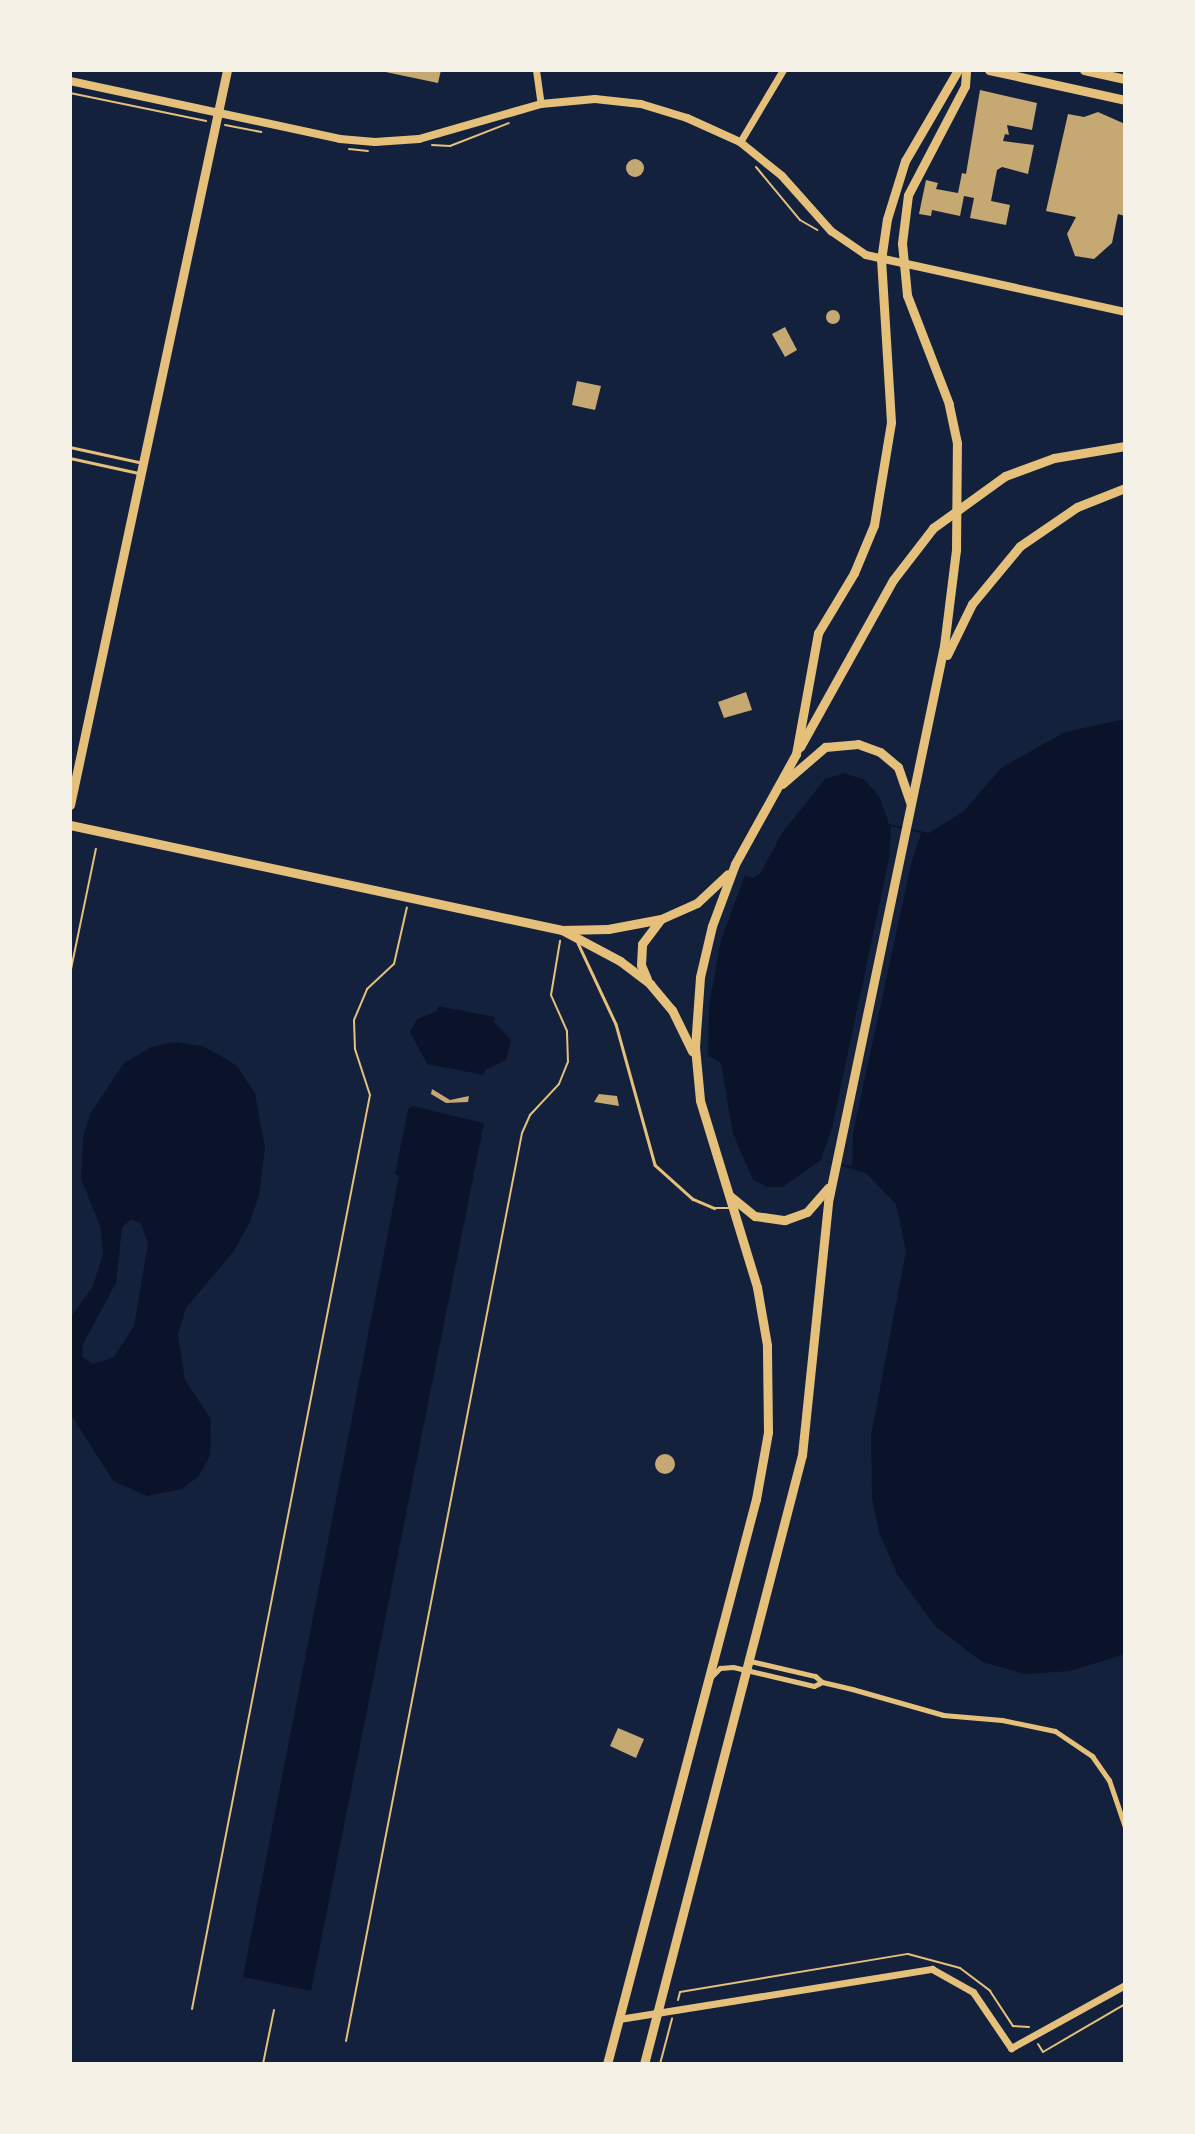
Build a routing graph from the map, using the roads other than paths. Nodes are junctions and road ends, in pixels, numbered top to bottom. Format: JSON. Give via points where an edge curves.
{"nodes":[{"id":1,"x":227,"y":70,"type":"edge"},
{"id":2,"x":536,"y":70,"type":"edge"},
{"id":3,"x":783,"y":70,"type":"edge"},
{"id":4,"x":958,"y":70,"type":"edge"},
{"id":5,"x":966,"y":70,"type":"edge"},
{"id":6,"x":989,"y":70,"type":"edge"},
{"id":7,"x":1084,"y":70,"type":"edge"},
{"id":8,"x":1125,"y":79,"type":"edge"},
{"id":9,"x":70,"y":81,"type":"edge"},
{"id":10,"x":1125,"y":100,"type":"edge"},
{"id":11,"x":541,"y":104,"type":"junction"},
{"id":12,"x":218,"y":112,"type":"junction"},
{"id":13,"x":740,"y":142,"type":"junction"},
{"id":14,"x":881,"y":260,"type":"junction"},
{"id":15,"x":903,"y":265,"type":"junction"},
{"id":16,"x":1125,"y":312,"type":"edge"},
{"id":17,"x":1125,"y":446,"type":"edge"},
{"id":18,"x":70,"y":447,"type":"edge"},
{"id":19,"x":70,"y":458,"type":"edge"},
{"id":20,"x":141,"y":468,"type":"junction"},
{"id":21,"x":1125,"y":488,"type":"edge"},
{"id":22,"x":939,"y":680,"type":"junction"},
{"id":23,"x":796,"y":754,"type":"junction"},
{"id":24,"x":773,"y":794,"type":"junction"},
{"id":25,"x":70,"y":805,"type":"edge"},
{"id":26,"x":910,"y":807,"type":"junction"},
{"id":27,"x":70,"y":825,"type":"edge"},
{"id":28,"x":735,"y":864,"type":"junction"},
{"id":29,"x":662,"y":919,"type":"junction"},
{"id":30,"x":561,"y":935,"type":"junction"},
{"id":31,"x":574,"y":938,"type":"junction"},
{"id":32,"x":650,"y":984,"type":"junction"},
{"id":33,"x":696,"y":1064,"type":"junction"},
{"id":34,"x":832,"y":1181,"type":"junction"},
{"id":35,"x":725,"y":1188,"type":"junction"},
{"id":36,"x":732,"y":1208,"type":"junction"},
{"id":37,"x":749,"y":1666,"type":"junction"},
{"id":38,"x":709,"y":1680,"type":"junction"},
{"id":39,"x":822,"y":1682,"type":"junction"},
{"id":40,"x":1125,"y":1826,"type":"edge"},
{"id":41,"x":1125,"y":1985,"type":"edge"},
{"id":42,"x":657,"y":2013,"type":"junction"},
{"id":43,"x":619,"y":2019,"type":"junction"},
{"id":44,"x":569,"y":2064,"type":"edge"},
{"id":45,"x":587,"y":2064,"type":"edge"},
{"id":46,"x":607,"y":2064,"type":"edge"},
{"id":47,"x":644,"y":2064,"type":"edge"}],
"edges":[{"from":1,"to":12,"type":"main road"},
{"from":2,"to":11,"type":"street"},
{"from":3,"to":13,"type":"street"},
{"from":4,"to":14,"type":"main road","via":[[897,178]]},
{"from":5,"to":15,"type":"main road","via":[[965,86],[908,195]]},
{"from":6,"to":10,"type":"main road"},
{"from":7,"to":8,"type":"main road"},
{"from":9,"to":12,"type":"main road"},
{"from":11,"to":12,"type":"main road","via":[[419,139],[386,143],[340,139]]},
{"from":11,"to":13,"type":"main road","via":[[595,99],[641,104]]},
{"from":12,"to":20,"type":"main road"},
{"from":13,"to":14,"type":"main road","via":[[782,176],[840,239]]},
{"from":14,"to":15,"type":"main road"},
{"from":14,"to":23,"type":"main road","via":[[892,403],[886,473],[862,558],[818,633]]},
{"from":15,"to":16,"type":"main road"},
{"from":15,"to":22,"type":"main road","via":[[911,307],[949,404],[958,494]]},
{"from":17,"to":23,"type":"main road","via":[[1054,458],[1013,473],[976,493],[933,528],[893,580]]},
{"from":18,"to":20,"type":"lane"},
{"from":19,"to":20,"type":"lane"},
{"from":20,"to":25,"type":"main road"},
{"from":21,"to":22,"type":"main road","via":[[1077,507],[1013,553],[972,604]]},
{"from":22,"to":26,"type":"main road"},
{"from":23,"to":24,"type":"main road"},
{"from":24,"to":26,"type":"main road","via":[[816,752],[833,744],[858,744],[880,752],[898,767],[908,788]]},
{"from":24,"to":28,"type":"main road"},
{"from":26,"to":34,"type":"main road"},
{"from":27,"to":30,"type":"main road"},
{"from":28,"to":29,"type":"main road","via":[[705,897]]},
{"from":28,"to":33,"type":"main road","via":[[704,960]]},
{"from":29,"to":30,"type":"main road"},
{"from":29,"to":32,"type":"main road","via":[[645,937],[641,951]]},
{"from":30,"to":31,"type":"main road"},
{"from":31,"to":32,"type":"main road","via":[[620,961]]},
{"from":31,"to":36,"type":"lane","via":[[616,1024],[655,1165],[699,1203]]},
{"from":32,"to":33,"type":"main road","via":[[677,1018]]},
{"from":33,"to":35,"type":"main road","via":[[703,1118]]},
{"from":34,"to":35,"type":"main road","via":[[813,1208],[785,1220],[755,1216]]},
{"from":34,"to":37,"type":"main road","via":[[802,1455]]},
{"from":35,"to":36,"type":"main road"},
{"from":36,"to":38,"type":"main road","via":[[757,1287],[770,1399],[761,1477]]},
{"from":37,"to":38,"type":"street","via":[[726,1667]]},
{"from":37,"to":39,"type":"street","via":[[815,1676]]},
{"from":37,"to":39,"type":"street","via":[[814,1686]]},
{"from":37,"to":42,"type":"main road"},
{"from":38,"to":43,"type":"main road"},
{"from":39,"to":40,"type":"street","via":[[933,1713],[1055,1731],[1092,1756],[1109,1780]]},
{"from":41,"to":42,"type":"street","via":[[1011,2048],[973,1992],[932,1969]]},
{"from":42,"to":43,"type":"street"},
{"from":42,"to":47,"type":"main road"},
{"from":43,"to":46,"type":"main road"},
{"from":44,"to":45,"type":"street"}]}
